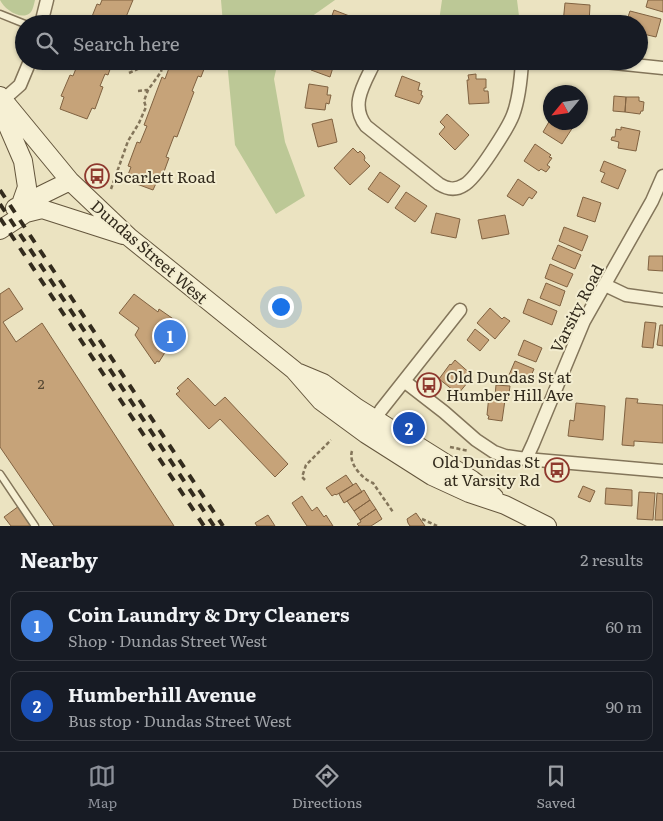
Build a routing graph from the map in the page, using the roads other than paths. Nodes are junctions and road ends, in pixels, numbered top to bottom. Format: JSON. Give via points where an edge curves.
{"nodes":[{"id":1,"x":47,"y":0,"type":"edge"},
{"id":2,"x":0,"y":14,"type":"edge"},
{"id":3,"x":43,"y":15,"type":"edge"},
{"id":4,"x":15,"y":20,"type":"edge"},
{"id":5,"x":648,"y":66,"type":"edge"},
{"id":6,"x":663,"y":68,"type":"edge"},
{"id":7,"x":26,"y":70,"type":"edge"},
{"id":8,"x":371,"y":70,"type":"edge"},
{"id":9,"x":522,"y":70,"type":"edge"},
{"id":10,"x":1,"y":102,"type":"edge"},
{"id":11,"x":663,"y":176,"type":"edge"},
{"id":12,"x":70,"y":182,"type":"junction"},
{"id":13,"x":21,"y":204,"type":"junction"},
{"id":14,"x":0,"y":217,"type":"edge"},
{"id":15,"x":0,"y":230,"type":"edge"},
{"id":16,"x":129,"y":237,"type":"junction"},
{"id":17,"x":605,"y":285,"type":"junction"},
{"id":18,"x":663,"y":300,"type":"edge"},
{"id":19,"x":460,"y":310,"type":"dead end"},
{"id":20,"x":404,"y":381,"type":"junction"},
{"id":21,"x":370,"y":427,"type":"junction"},
{"id":22,"x":526,"y":459,"type":"junction"},
{"id":23,"x":663,"y":471,"type":"edge"},
{"id":24,"x":0,"y":474,"type":"edge"},
{"id":25,"x":35,"y":526,"type":"edge"},
{"id":26,"x":547,"y":526,"type":"edge"}],
"edges":[{"from":1,"to":3,"type":"street"},
{"from":2,"to":4,"type":"lane"},
{"from":5,"to":6,"type":"street"},
{"from":7,"to":10,"type":"street","via":[[20,85]]},
{"from":8,"to":9,"type":"street","via":[[360,96],[360,118],[439,184],[447,189],[456,189],[470,181],[509,125]]},
{"from":10,"to":12,"type":"main road","name":"Dundas Street West"},
{"from":10,"to":13,"type":"main road","via":[[23,161],[27,187]]},
{"from":11,"to":17,"type":"street","name":"Varsity Road"},
{"from":12,"to":13,"type":"main road"},
{"from":12,"to":16,"type":"main road","name":"Dundas Street West"},
{"from":13,"to":14,"type":"main road"},
{"from":15,"to":16,"type":"main road","via":[[26,213],[42,209]]},
{"from":16,"to":21,"type":"main road","name":"Dundas Street West","via":[[294,370],[322,383]]},
{"from":17,"to":18,"type":"street","via":[[626,295]]},
{"from":17,"to":22,"type":"street","name":"Varsity Road","via":[[584,321]]},
{"from":19,"to":20,"type":"street"},
{"from":20,"to":21,"type":"street"},
{"from":20,"to":22,"type":"street","via":[[494,452]]},
{"from":21,"to":26,"type":"main road","name":"Dundas Street West","via":[[472,480],[505,505]]},
{"from":22,"to":23,"type":"street"},
{"from":24,"to":25,"type":"lane"}]}
